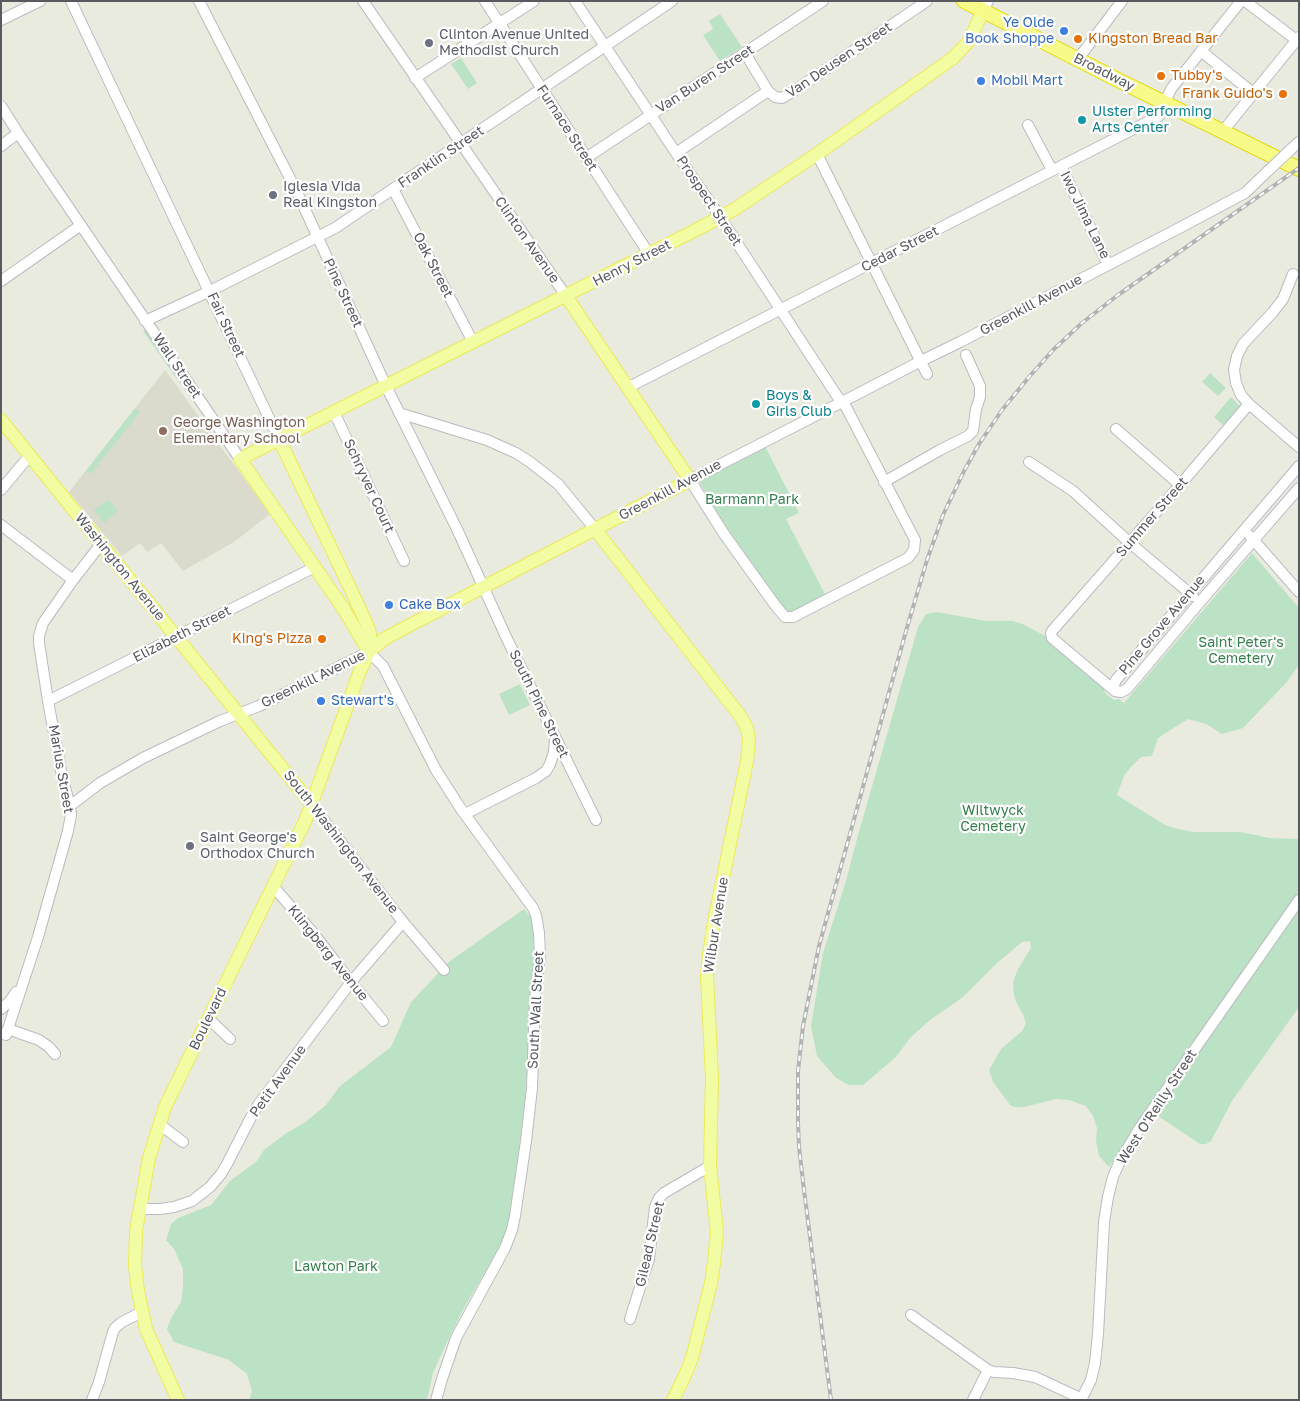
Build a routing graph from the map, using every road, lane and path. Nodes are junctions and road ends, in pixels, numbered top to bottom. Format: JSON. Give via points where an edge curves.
{"nodes":[{"id":1,"x":40,"y":1,"type":"edge"},
{"id":2,"x":71,"y":1,"type":"edge"},
{"id":3,"x":199,"y":1,"type":"edge"},
{"id":4,"x":485,"y":1,"type":"edge"},
{"id":5,"x":534,"y":1,"type":"edge"},
{"id":6,"x":575,"y":1,"type":"edge"},
{"id":7,"x":672,"y":1,"type":"edge"},
{"id":8,"x":823,"y":1,"type":"edge"},
{"id":9,"x":927,"y":1,"type":"edge"},
{"id":10,"x":964,"y":1,"type":"edge"},
{"id":11,"x":1122,"y":1,"type":"edge"},
{"id":12,"x":1241,"y":1,"type":"edge"},
{"id":13,"x":1245,"y":1,"type":"edge"},
{"id":14,"x":365,"y":2,"type":"edge"},
{"id":15,"x":985,"y":6,"type":"edge"},
{"id":16,"x":1,"y":20,"type":"edge"},
{"id":17,"x":499,"y":24,"type":"junction"},
{"id":18,"x":1298,"y":40,"type":"edge"},
{"id":19,"x":606,"y":46,"type":"junction"},
{"id":20,"x":1201,"y":51,"type":"junction"},
{"id":21,"x":745,"y":53,"type":"junction"},
{"id":22,"x":1078,"y":59,"type":"junction"},
{"id":23,"x":415,"y":78,"type":"junction"},
{"id":24,"x":541,"y":90,"type":"junction"},
{"id":25,"x":768,"y":91,"type":"junction"},
{"id":26,"x":1253,"y":93,"type":"junction"},
{"id":27,"x":1164,"y":102,"type":"junction"},
{"id":28,"x":1,"y":106,"type":"edge"},
{"id":29,"x":651,"y":114,"type":"junction"},
{"id":30,"x":1028,"y":125,"type":"dead end"},
{"id":31,"x":1223,"y":131,"type":"junction"},
{"id":32,"x":18,"y":133,"type":"junction"},
{"id":33,"x":1299,"y":142,"type":"edge"},
{"id":34,"x":461,"y":144,"type":"junction"},
{"id":35,"x":1,"y":146,"type":"edge"},
{"id":36,"x":676,"y":153,"type":"junction"},
{"id":37,"x":817,"y":154,"type":"junction"},
{"id":38,"x":586,"y":158,"type":"junction"},
{"id":39,"x":1057,"y":168,"type":"junction"},
{"id":40,"x":1299,"y":169,"type":"edge"},
{"id":41,"x":393,"y":189,"type":"junction"},
{"id":42,"x":720,"y":217,"type":"junction"},
{"id":43,"x":81,"y":225,"type":"junction"},
{"id":44,"x":318,"y":237,"type":"junction"},
{"id":45,"x":649,"y":254,"type":"junction"},
{"id":46,"x":871,"y":264,"type":"junction"},
{"id":47,"x":1108,"y":265,"type":"junction"},
{"id":48,"x":1293,"y":274,"type":"dead end"},
{"id":49,"x":1,"y":281,"type":"edge"},
{"id":50,"x":210,"y":291,"type":"junction"},
{"id":51,"x":566,"y":296,"type":"junction"},
{"id":52,"x":781,"y":310,"type":"junction"},
{"id":53,"x":145,"y":321,"type":"junction"},
{"id":54,"x":472,"y":342,"type":"junction"},
{"id":55,"x":966,"y":355,"type":"dead end"},
{"id":56,"x":921,"y":361,"type":"junction"},
{"id":57,"x":927,"y":374,"type":"dead end"},
{"id":58,"x":386,"y":386,"type":"junction"},
{"id":59,"x":628,"y":388,"type":"junction"},
{"id":60,"x":842,"y":402,"type":"junction"},
{"id":61,"x":1249,"y":404,"type":"junction"},
{"id":62,"x":334,"y":412,"type":"junction"},
{"id":63,"x":400,"y":413,"type":"junction"},
{"id":64,"x":1,"y":420,"type":"edge"},
{"id":65,"x":1116,"y":429,"type":"dead end"},
{"id":66,"x":279,"y":439,"type":"junction"},
{"id":67,"x":1299,"y":447,"type":"edge"},
{"id":68,"x":30,"y":455,"type":"junction"},
{"id":69,"x":240,"y":459,"type":"junction"},
{"id":70,"x":1029,"y":462,"type":"dead end"},
{"id":71,"x":1299,"y":466,"type":"edge"},
{"id":72,"x":690,"y":480,"type":"junction"},
{"id":73,"x":884,"y":482,"type":"junction"},
{"id":74,"x":1180,"y":485,"type":"junction"},
{"id":75,"x":1299,"y":488,"type":"edge"},
{"id":76,"x":1,"y":490,"type":"edge"},
{"id":77,"x":1,"y":525,"type":"edge"},
{"id":78,"x":595,"y":529,"type":"junction"},
{"id":79,"x":1244,"y":529,"type":"junction"},
{"id":80,"x":1254,"y":540,"type":"junction"},
{"id":81,"x":1130,"y":543,"type":"junction"},
{"id":82,"x":101,"y":544,"type":"junction"},
{"id":83,"x":404,"y":561,"type":"dead end"},
{"id":84,"x":315,"y":567,"type":"junction"},
{"id":85,"x":73,"y":580,"type":"junction"},
{"id":86,"x":483,"y":587,"type":"junction"},
{"id":87,"x":1299,"y":592,"type":"edge"},
{"id":88,"x":1190,"y":593,"type":"junction"},
{"id":89,"x":1200,"y":602,"type":"junction"},
{"id":90,"x":176,"y":637,"type":"junction"},
{"id":91,"x":369,"y":652,"type":"junction"},
{"id":92,"x":1115,"y":691,"type":"junction"},
{"id":93,"x":48,"y":701,"type":"junction"},
{"id":94,"x":238,"y":714,"type":"junction"},
{"id":95,"x":555,"y":736,"type":"junction"},
{"id":96,"x":312,"y":805,"type":"junction"},
{"id":97,"x":70,"y":806,"type":"junction"},
{"id":98,"x":465,"y":814,"type":"junction"},
{"id":99,"x":596,"y":820,"type":"dead end"},
{"id":100,"x":273,"y":886,"type":"junction"},
{"id":101,"x":1299,"y":900,"type":"edge"},
{"id":102,"x":403,"y":922,"type":"junction"},
{"id":103,"x":444,"y":970,"type":"dead end"},
{"id":104,"x":24,"y":978,"type":"junction"},
{"id":105,"x":351,"y":982,"type":"junction"},
{"id":106,"x":1,"y":1009,"type":"edge"},
{"id":107,"x":208,"y":1018,"type":"junction"},
{"id":108,"x":384,"y":1021,"type":"dead end"},
{"id":109,"x":5,"y":1032,"type":"edge"},
{"id":110,"x":230,"y":1039,"type":"dead end"},
{"id":111,"x":56,"y":1054,"type":"dead end"},
{"id":112,"x":159,"y":1124,"type":"junction"},
{"id":113,"x":183,"y":1142,"type":"dead end"},
{"id":114,"x":710,"y":1166,"type":"junction"},
{"id":115,"x":139,"y":1208,"type":"junction"},
{"id":116,"x":142,"y":1312,"type":"junction"},
{"id":117,"x":911,"y":1315,"type":"dead end"},
{"id":118,"x":630,"y":1319,"type":"dead end"},
{"id":119,"x":988,"y":1370,"type":"junction"},
{"id":120,"x":1081,"y":1399,"type":"edge"},
{"id":121,"x":92,"y":1400,"type":"edge"},
{"id":122,"x":178,"y":1400,"type":"edge"},
{"id":123,"x":436,"y":1400,"type":"edge"},
{"id":124,"x":672,"y":1400,"type":"edge"},
{"id":125,"x":973,"y":1400,"type":"edge"}],
"edges":[{"from":1,"to":16,"type":"street"},
{"from":2,"to":50,"type":"street","name":"Fair Street"},
{"from":3,"to":44,"type":"street","name":"Pine Street"},
{"from":4,"to":17,"type":"street","name":"Furnace Street"},
{"from":5,"to":17,"type":"street"},
{"from":6,"to":19,"type":"street","name":"Prospect Street"},
{"from":7,"to":19,"type":"street","name":"Franklin Street"},
{"from":8,"to":21,"type":"street","name":"Van Buren Street"},
{"from":9,"to":25,"type":"street","name":"Van Deusen Street","via":[[791,93],[782,98]]},
{"from":10,"to":15,"type":"highway","name":"Broadway"},
{"from":11,"to":22,"type":"street"},
{"from":12,"to":20,"type":"street","name":"Cedar Street"},
{"from":13,"to":18,"type":"street"},
{"from":14,"to":23,"type":"street","name":"Clinton Avenue"},
{"from":15,"to":22,"type":"highway","name":"Broadway"},
{"from":15,"to":37,"type":"main road","name":"Henry Street","via":[[969,41],[953,58]]},
{"from":17,"to":23,"type":"street"},
{"from":17,"to":24,"type":"street","name":"Furnace Street"},
{"from":18,"to":26,"type":"street"},
{"from":19,"to":24,"type":"street","name":"Franklin Street"},
{"from":19,"to":29,"type":"street","name":"Prospect Street"},
{"from":20,"to":26,"type":"street"},
{"from":20,"to":27,"type":"street","name":"Cedar Street"},
{"from":21,"to":25,"type":"street"},
{"from":21,"to":29,"type":"street","name":"Van Buren Street"},
{"from":22,"to":27,"type":"highway","name":"Broadway"},
{"from":23,"to":34,"type":"street","name":"Clinton Avenue"},
{"from":24,"to":34,"type":"street","name":"Franklin Street"},
{"from":24,"to":38,"type":"street","name":"Furnace Street"},
{"from":25,"to":36,"type":"street","name":"Van Deusen Street"},
{"from":26,"to":31,"type":"street"},
{"from":27,"to":31,"type":"highway","name":"Broadway"},
{"from":27,"to":39,"type":"street","name":"Cedar Street","via":[[1158,116]]},
{"from":28,"to":32,"type":"street","name":"Wall Street"},
{"from":29,"to":36,"type":"street","name":"Prospect Street"},
{"from":29,"to":38,"type":"street","name":"Van Buren Street"},
{"from":30,"to":39,"type":"street","name":"Iwo Jima Lane"},
{"from":31,"to":40,"type":"highway","name":"Broadway"},
{"from":32,"to":35,"type":"street"},
{"from":32,"to":43,"type":"street","name":"Wall Street"},
{"from":33,"to":47,"type":"street","name":"Greenkill Avenue","bridge":true,"via":[[1245,193]]},
{"from":34,"to":41,"type":"street","name":"Franklin Street"},
{"from":34,"to":51,"type":"street","name":"Clinton Avenue"},
{"from":36,"to":42,"type":"street","name":"Prospect Street"},
{"from":37,"to":42,"type":"main road","name":"Henry Street"},
{"from":37,"to":46,"type":"street"},
{"from":38,"to":45,"type":"street","name":"Furnace Street"},
{"from":39,"to":46,"type":"street","name":"Cedar Street"},
{"from":39,"to":47,"type":"street","name":"Iwo Jima Lane"},
{"from":41,"to":44,"type":"street","name":"Franklin Street"},
{"from":41,"to":54,"type":"street","name":"Oak Street"},
{"from":42,"to":45,"type":"main road","name":"Henry Street"},
{"from":42,"to":52,"type":"street","name":"Prospect Street"},
{"from":43,"to":49,"type":"street"},
{"from":43,"to":53,"type":"street","name":"Wall Street"},
{"from":44,"to":50,"type":"street","name":"Franklin Street"},
{"from":44,"to":58,"type":"street","name":"Pine Street"},
{"from":45,"to":51,"type":"main road","name":"Henry Street"},
{"from":46,"to":52,"type":"street","name":"Cedar Street"},
{"from":46,"to":56,"type":"street"},
{"from":47,"to":56,"type":"street","name":"Greenkill Avenue"},
{"from":48,"to":61,"type":"street","via":[[1283,299],[1243,344],[1237,356],[1236,382]]},
{"from":50,"to":53,"type":"street","name":"Franklin Street"},
{"from":50,"to":66,"type":"street","name":"Fair Street"},
{"from":51,"to":54,"type":"main road","name":"Henry Street"},
{"from":51,"to":59,"type":"main road","name":"Clinton Avenue"},
{"from":52,"to":59,"type":"street","name":"Cedar Street"},
{"from":52,"to":60,"type":"street","name":"Prospect Street"},
{"from":53,"to":69,"type":"street","name":"Wall Street"},
{"from":54,"to":58,"type":"main road","name":"Henry Street"},
{"from":55,"to":73,"type":"street","via":[[980,386],[973,431]]},
{"from":56,"to":57,"type":"street"},
{"from":56,"to":60,"type":"street","name":"Greenkill Avenue"},
{"from":58,"to":62,"type":"main road","name":"Henry Street"},
{"from":58,"to":63,"type":"street","name":"Pine Street"},
{"from":59,"to":72,"type":"main road","name":"Clinton Avenue"},
{"from":60,"to":72,"type":"street","name":"Greenkill Avenue"},
{"from":60,"to":73,"type":"street","name":"Prospect Street"},
{"from":61,"to":67,"type":"street"},
{"from":61,"to":74,"type":"street","name":"Summer Street"},
{"from":62,"to":66,"type":"main road","name":"Henry Street"},
{"from":62,"to":83,"type":"street","name":"Schryver Court"},
{"from":63,"to":78,"type":"street","via":[[487,440],[516,453],[558,484]]},
{"from":63,"to":86,"type":"street","name":"Pine Street"},
{"from":64,"to":68,"type":"main road","name":"Washington Avenue"},
{"from":65,"to":74,"type":"street"},
{"from":66,"to":69,"type":"main road","name":"Henry Street"},
{"from":66,"to":91,"type":"main road","name":"Fair Street","via":[[369,629]]},
{"from":68,"to":76,"type":"street"},
{"from":68,"to":82,"type":"main road","name":"Washington Avenue"},
{"from":69,"to":84,"type":"main road","name":"Wall Street"},
{"from":70,"to":81,"type":"street","via":[[1073,491]]},
{"from":71,"to":79,"type":"street","name":"Pine Grove Avenue"},
{"from":72,"to":73,"type":"street","name":"Prospect Street","via":[[785,617],[793,617],[908,558],[914,550],[916,543]]},
{"from":72,"to":78,"type":"main road","name":"Greenkill Avenue"},
{"from":74,"to":81,"type":"street","name":"Summer Street"},
{"from":75,"to":80,"type":"street","name":"Pine Grove Avenue"},
{"from":77,"to":85,"type":"street"},
{"from":78,"to":86,"type":"main road","name":"Greenkill Avenue"},
{"from":78,"to":114,"type":"main road","name":"Wilbur Avenue","via":[[747,728],[747,761],[708,954],[712,1079]]},
{"from":79,"to":80,"type":"street"},
{"from":79,"to":88,"type":"street","name":"Pine Grove Avenue"},
{"from":80,"to":87,"type":"street"},
{"from":80,"to":89,"type":"street","name":"Pine Grove Avenue"},
{"from":81,"to":88,"type":"street"},
{"from":81,"to":92,"type":"street","name":"Summer Street","via":[[1051,633],[1052,638]]},
{"from":82,"to":85,"type":"street","name":"Marius Street"},
{"from":82,"to":90,"type":"main road","name":"Washington Avenue"},
{"from":84,"to":90,"type":"street","name":"Elizabeth Street"},
{"from":84,"to":91,"type":"main road","name":"Wall Street"},
{"from":85,"to":93,"type":"street","name":"Marius Street","via":[[43,623],[39,636]]},
{"from":86,"to":91,"type":"main road","name":"Greenkill Avenue","via":[[384,639]]},
{"from":86,"to":95,"type":"street","name":"South Pine Street"},
{"from":88,"to":89,"type":"street"},
{"from":88,"to":92,"type":"street","name":"Pine Grove Avenue","via":[[1116,680]]},
{"from":89,"to":92,"type":"street","name":"Pine Grove Avenue","via":[[1127,688]]},
{"from":90,"to":93,"type":"street","name":"Elizabeth Street"},
{"from":90,"to":94,"type":"main road","name":"Washington Avenue"},
{"from":91,"to":94,"type":"street","name":"Greenkill Avenue"},
{"from":91,"to":96,"type":"main road","name":"Boulevard"},
{"from":91,"to":98,"type":"street","name":"South Wall Street","via":[[383,666],[436,770]]},
{"from":93,"to":97,"type":"street","name":"Marius Street"},
{"from":94,"to":96,"type":"main road","name":"South Washington Avenue"},
{"from":94,"to":97,"type":"street","name":"Greenkill Avenue","via":[[143,758],[100,783]]},
{"from":95,"to":98,"type":"street","via":[[554,752],[546,771]]},
{"from":95,"to":99,"type":"street","name":"South Pine Street"},
{"from":96,"to":100,"type":"main road","name":"Boulevard"},
{"from":96,"to":102,"type":"street","name":"South Washington Avenue"},
{"from":97,"to":104,"type":"street","name":"Marius Street","via":[[68,831]]},
{"from":98,"to":123,"type":"street","name":"South Wall Street","via":[[533,908],[540,933],[540,956],[532,1088],[512,1230],[456,1338]]},
{"from":100,"to":105,"type":"street","name":"Klingberg Avenue"},
{"from":100,"to":107,"type":"main road","name":"Boulevard"},
{"from":101,"to":120,"type":"street","name":"West O'Reilly Street","via":[[1140,1129],[1113,1177],[1104,1222],[1095,1363]]},
{"from":102,"to":103,"type":"street","name":"South Washington Avenue"},
{"from":102,"to":105,"type":"street","name":"Petit Avenue"},
{"from":104,"to":106,"type":"street"},
{"from":104,"to":109,"type":"street","name":"Marius Street"},
{"from":105,"to":108,"type":"street","name":"Klingberg Avenue"},
{"from":105,"to":115,"type":"street","name":"Petit Avenue","via":[[258,1105],[228,1164],[210,1187],[192,1201],[174,1207]]},
{"from":107,"to":110,"type":"street"},
{"from":107,"to":112,"type":"main road","name":"Boulevard"},
{"from":109,"to":111,"type":"street","via":[[39,1040]]},
{"from":112,"to":113,"type":"street"},
{"from":112,"to":115,"type":"main road","name":"Boulevard"},
{"from":114,"to":118,"type":"street","name":"Gilead Street","via":[[659,1198],[648,1259]]},
{"from":114,"to":124,"type":"main road","name":"Wilbur Avenue","via":[[717,1232],[714,1263],[692,1358]]},
{"from":115,"to":116,"type":"main road","name":"Boulevard","via":[[135,1266]]},
{"from":116,"to":121,"type":"street","via":[[115,1328]]},
{"from":116,"to":122,"type":"main road","name":"Boulevard","via":[[146,1329]]},
{"from":117,"to":119,"type":"street"},
{"from":119,"to":120,"type":"street","via":[[1035,1378]]},
{"from":119,"to":125,"type":"street"}]}
